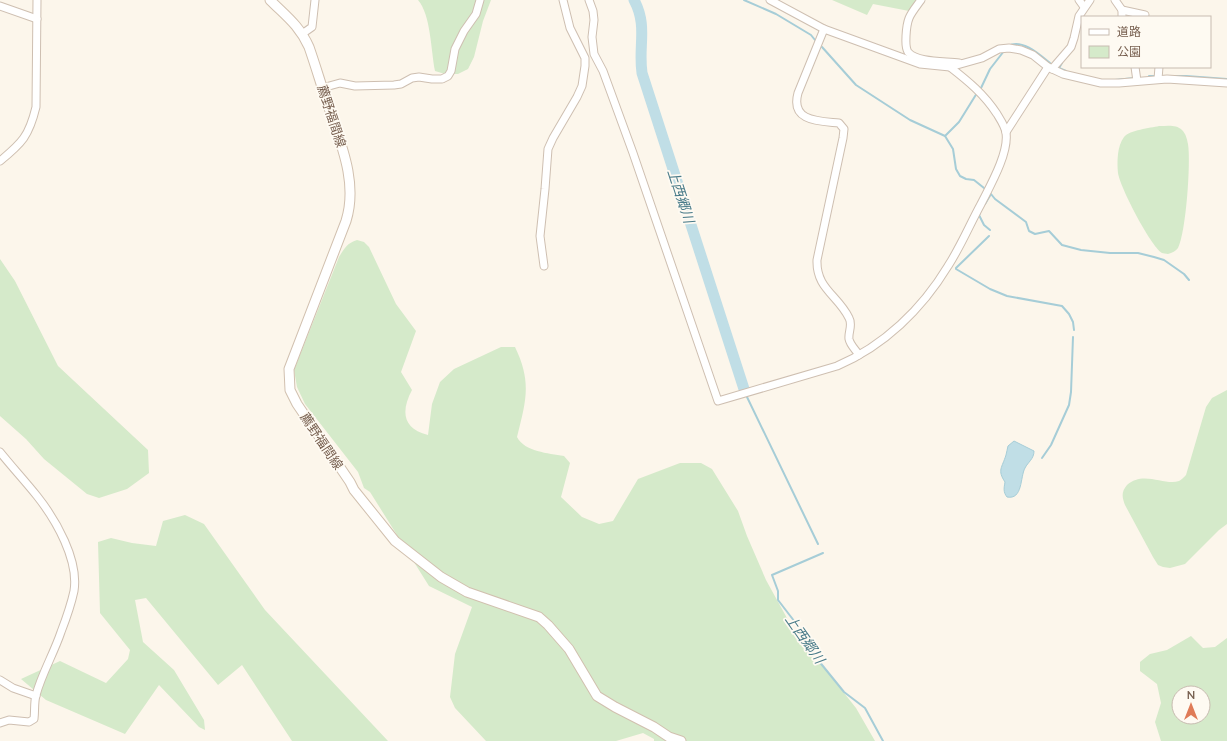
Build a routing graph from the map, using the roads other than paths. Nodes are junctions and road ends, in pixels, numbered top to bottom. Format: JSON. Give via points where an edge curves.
{"nodes":[{"id":1,"x":37,"y":0,"type":"edge"},
{"id":2,"x":270,"y":0,"type":"edge"},
{"id":3,"x":315,"y":0,"type":"edge"},
{"id":4,"x":480,"y":0,"type":"edge"},
{"id":5,"x":563,"y":0,"type":"edge"},
{"id":6,"x":589,"y":0,"type":"edge"},
{"id":7,"x":770,"y":0,"type":"edge"},
{"id":8,"x":921,"y":0,"type":"edge"},
{"id":9,"x":1079,"y":0,"type":"edge"},
{"id":10,"x":1090,"y":0,"type":"edge"},
{"id":11,"x":1116,"y":0,"type":"edge"},
{"id":12,"x":0,"y":6,"type":"edge"},
{"id":13,"x":1084,"y":7,"type":"junction"},
{"id":14,"x":1122,"y":13,"type":"edge"},
{"id":15,"x":1145,"y":14,"type":"dead end"},
{"id":16,"x":37,"y":19,"type":"junction"},
{"id":17,"x":824,"y":29,"type":"junction"},
{"id":18,"x":302,"y":34,"type":"junction"},
{"id":19,"x":963,"y":63,"type":"junction"},
{"id":20,"x":950,"y":67,"type":"junction"},
{"id":21,"x":1050,"y":68,"type":"junction"},
{"id":22,"x":1135,"y":68,"type":"edge"},
{"id":23,"x":1159,"y":68,"type":"edge"},
{"id":24,"x":1158,"y":79,"type":"junction"},
{"id":25,"x":1137,"y":81,"type":"junction"},
{"id":26,"x":1227,"y":83,"type":"edge"},
{"id":27,"x":322,"y":88,"type":"junction"},
{"id":28,"x":1006,"y":132,"type":"junction"},
{"id":29,"x":0,"y":161,"type":"edge"},
{"id":30,"x":544,"y":266,"type":"dead end"},
{"id":31,"x":859,"y":355,"type":"junction"},
{"id":32,"x":0,"y":452,"type":"edge"},
{"id":33,"x":0,"y":680,"type":"edge"},
{"id":34,"x":36,"y":696,"type":"junction"},
{"id":35,"x":0,"y":723,"type":"edge"},
{"id":36,"x":681,"y":741,"type":"edge"}],
"edges":[{"from":1,"to":16,"type":"street"},
{"from":2,"to":18,"type":"main road","name":"薦野福間線","via":[[292,20]]},
{"from":3,"to":18,"type":"street","via":[[312,27]]},
{"from":4,"to":27,"type":"street","via":[[476,14],[457,44],[448,76],[442,79],[412,78],[394,85],[355,86],[340,82]]},
{"from":5,"to":30,"type":"street","via":[[570,28],[585,58],[586,66],[577,97],[548,149],[540,236]]},
{"from":6,"to":31,"type":"street","via":[[594,20],[594,54],[603,71],[633,153],[718,401],[837,366]]},
{"from":7,"to":17,"type":"street"},
{"from":8,"to":19,"type":"street","via":[[907,22],[908,52],[930,61]]},
{"from":9,"to":13,"type":"street"},
{"from":10,"to":13,"type":"street"},
{"from":11,"to":14,"type":"street"},
{"from":12,"to":16,"type":"street"},
{"from":13,"to":21,"type":"street","via":[[1077,21],[1071,47]]},
{"from":14,"to":15,"type":"street"},
{"from":16,"to":29,"type":"street","via":[[36,107],[32,123],[25,138]]},
{"from":17,"to":20,"type":"street","via":[[910,62]]},
{"from":17,"to":31,"type":"street","via":[[798,93],[797,106],[805,118],[839,123],[844,129],[817,268],[820,280],[848,315],[851,326],[850,342]]},
{"from":18,"to":27,"type":"main road","name":"薦野福間線"},
{"from":19,"to":20,"type":"street"},
{"from":19,"to":21,"type":"street","via":[[1006,48],[1033,55]]},
{"from":20,"to":28,"type":"street","via":[[985,97]]},
{"from":21,"to":25,"type":"street","via":[[1072,77],[1101,83]]},
{"from":21,"to":28,"type":"street"},
{"from":22,"to":25,"type":"street"},
{"from":23,"to":24,"type":"street"},
{"from":24,"to":25,"type":"street"},
{"from":24,"to":26,"type":"street"},
{"from":27,"to":36,"type":"main road","name":"薦野福間線","via":[[347,163],[349,205],[346,221],[289,369],[292,395],[354,490],[395,541],[426,566],[467,592],[539,617],[569,649],[597,696],[669,737]]},
{"from":28,"to":31,"type":"street","via":[[1004,150],[992,184],[947,268],[912,314],[878,343]]},
{"from":32,"to":34,"type":"street","via":[[54,520],[62,534],[72,565],[74,590],[70,605]]},
{"from":33,"to":34,"type":"street"},
{"from":34,"to":35,"type":"street","via":[[34,719],[29,722],[9,720]]}]}
